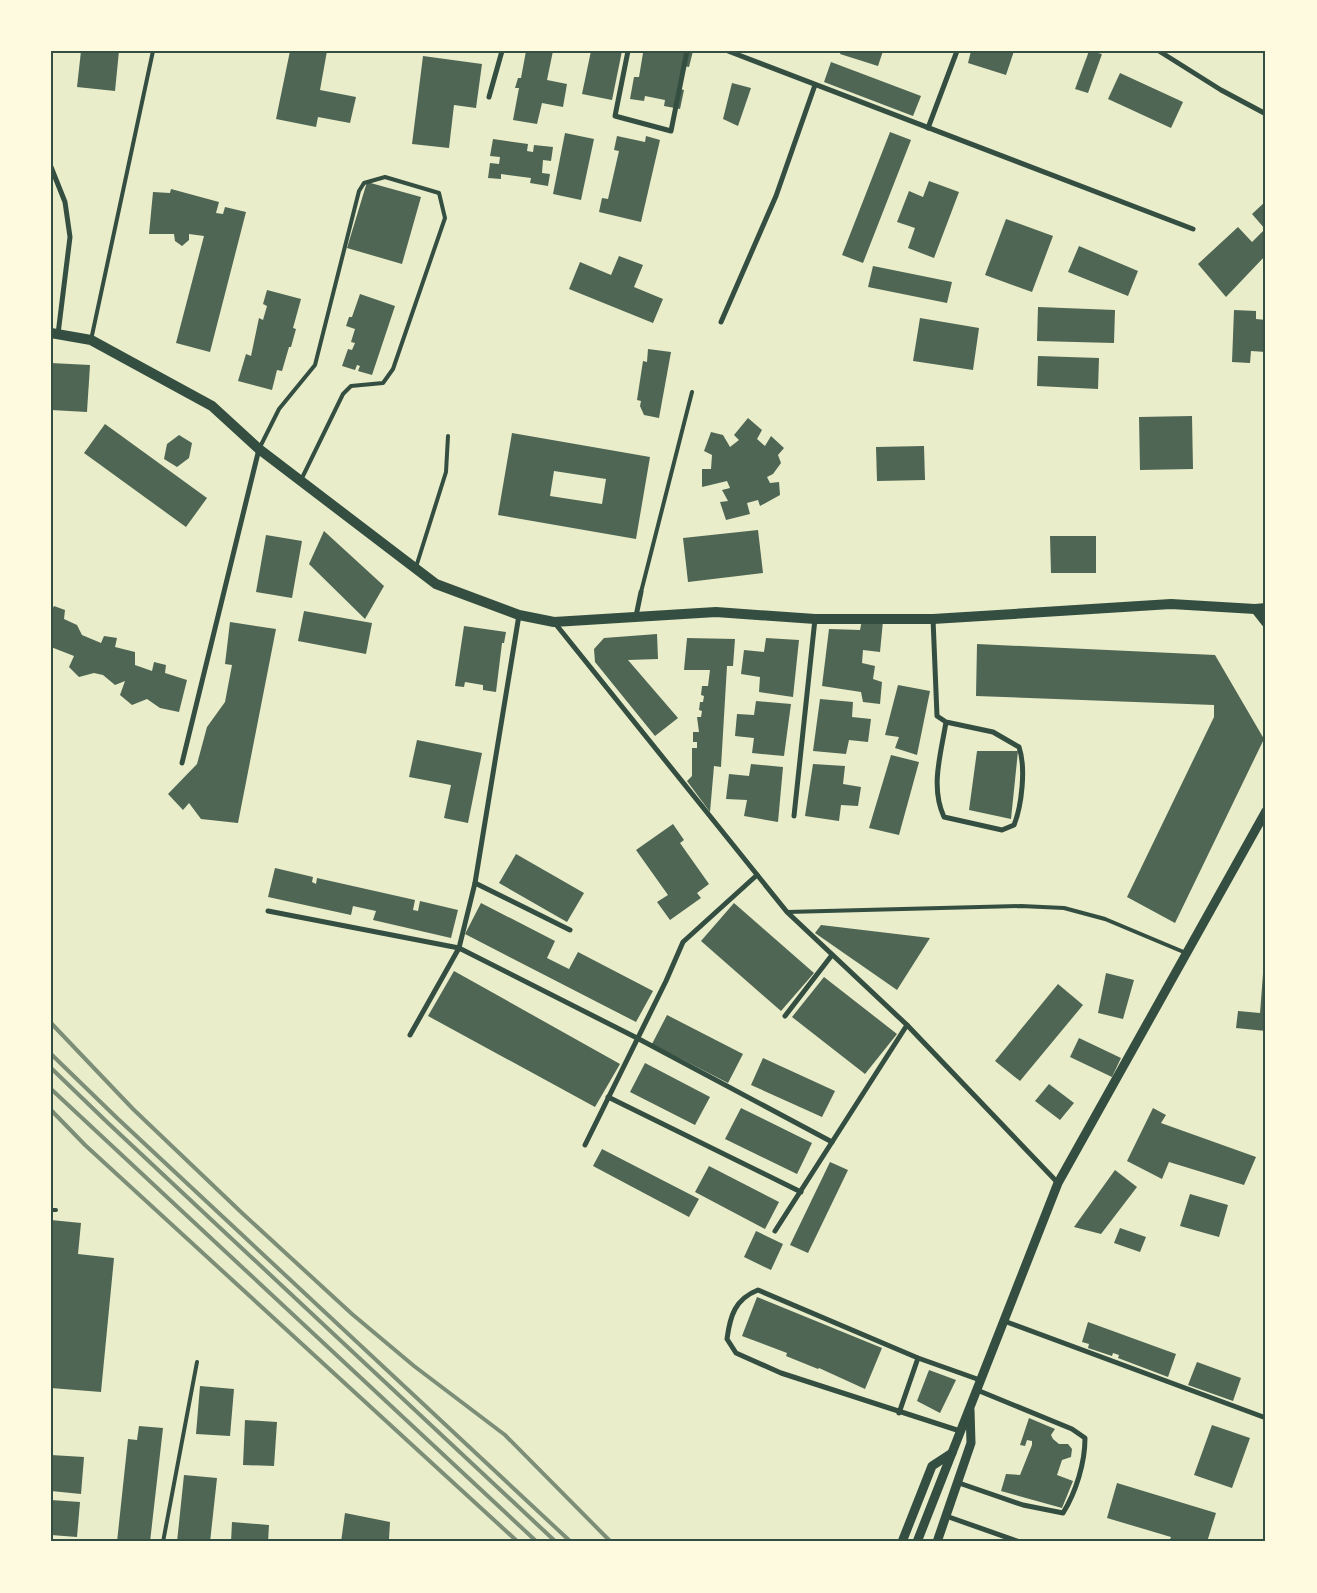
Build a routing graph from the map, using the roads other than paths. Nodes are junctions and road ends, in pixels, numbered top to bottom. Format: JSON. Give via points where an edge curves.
{"nodes":[{"id":1,"x":153,"y":51,"type":"edge"},
{"id":2,"x":502,"y":51,"type":"edge"},
{"id":3,"x":628,"y":51,"type":"edge"},
{"id":4,"x":686,"y":51,"type":"edge"},
{"id":5,"x":728,"y":51,"type":"edge"},
{"id":6,"x":957,"y":51,"type":"edge"},
{"id":7,"x":1159,"y":51,"type":"edge"},
{"id":8,"x":815,"y":85,"type":"junction"},
{"id":9,"x":489,"y":97,"type":"dead end"},
{"id":10,"x":1266,"y":114,"type":"edge"},
{"id":11,"x":928,"y":128,"type":"junction"},
{"id":12,"x":51,"y":167,"type":"edge"},
{"id":13,"x":1193,"y":229,"type":"dead end"},
{"id":14,"x":721,"y":322,"type":"dead end"},
{"id":15,"x":54,"y":334,"type":"edge"},
{"id":16,"x":90,"y":340,"type":"junction"},
{"id":17,"x":692,"y":392,"type":"dead end"},
{"id":18,"x":448,"y":436,"type":"dead end"},
{"id":19,"x":259,"y":449,"type":"junction"},
{"id":20,"x":301,"y":481,"type":"junction"},
{"id":21,"x":416,"y":569,"type":"junction"},
{"id":22,"x":641,"y":592,"type":"joint"},
{"id":23,"x":1261,"y":608,"type":"edge"},
{"id":24,"x":519,"y":615,"type":"junction"},
{"id":25,"x":636,"y":616,"type":"junction"},
{"id":26,"x":815,"y":619,"type":"junction"},
{"id":27,"x":933,"y":619,"type":"junction"},
{"id":28,"x":554,"y":622,"type":"junction"},
{"id":29,"x":1266,"y":623,"type":"edge"},
{"id":30,"x":946,"y":722,"type":"junction"},
{"id":31,"x":182,"y":762,"type":"dead end"},
{"id":32,"x":1266,"y":810,"type":"edge"},
{"id":33,"x":794,"y":816,"type":"dead end"},
{"id":34,"x":757,"y":875,"type":"junction"},
{"id":35,"x":476,"y":883,"type":"junction"},
{"id":36,"x":268,"y":911,"type":"dead end"},
{"id":37,"x":786,"y":912,"type":"junction"},
{"id":38,"x":570,"y":930,"type":"dead end"},
{"id":39,"x":460,"y":948,"type":"junction"},
{"id":40,"x":1186,"y":953,"type":"junction"},
{"id":41,"x":832,"y":955,"type":"junction"},
{"id":42,"x":785,"y":1016,"type":"dead end"},
{"id":43,"x":907,"y":1025,"type":"junction"},
{"id":44,"x":410,"y":1035,"type":"dead end"},
{"id":45,"x":637,"y":1038,"type":"junction"},
{"id":46,"x":608,"y":1097,"type":"junction"},
{"id":47,"x":832,"y":1142,"type":"junction"},
{"id":48,"x":585,"y":1145,"type":"dead end"},
{"id":49,"x":1058,"y":1182,"type":"junction"},
{"id":50,"x":801,"y":1192,"type":"junction"},
{"id":51,"x":776,"y":1231,"type":"dead end"},
{"id":52,"x":1004,"y":1322,"type":"junction"},
{"id":53,"x":918,"y":1358,"type":"junction"},
{"id":54,"x":197,"y":1362,"type":"dead end"},
{"id":55,"x":980,"y":1380,"type":"junction"},
{"id":56,"x":976,"y":1390,"type":"junction"},
{"id":57,"x":970,"y":1406,"type":"junction"},
{"id":58,"x":899,"y":1413,"type":"junction"},
{"id":59,"x":1266,"y":1418,"type":"edge"},
{"id":60,"x":960,"y":1431,"type":"junction"},
{"id":61,"x":952,"y":1453,"type":"junction"},
{"id":62,"x":959,"y":1483,"type":"junction"},
{"id":63,"x":946,"y":1516,"type":"junction"},
{"id":64,"x":163,"y":1542,"type":"edge"},
{"id":65,"x":902,"y":1542,"type":"edge"},
{"id":66,"x":917,"y":1542,"type":"edge"},
{"id":67,"x":937,"y":1542,"type":"edge"},
{"id":68,"x":1020,"y":1542,"type":"edge"}],
"edges":[{"from":1,"to":16,"type":"lane"},
{"from":2,"to":9,"type":"street"},
{"from":3,"to":4,"type":"street","via":[[615,116],[671,131]]},
{"from":5,"to":8,"type":"street"},
{"from":6,"to":11,"type":"street"},
{"from":7,"to":10,"type":"street"},
{"from":8,"to":11,"type":"street"},
{"from":8,"to":14,"type":"street","via":[[776,196]]},
{"from":11,"to":13,"type":"street"},
{"from":12,"to":15,"type":"street","via":[[65,202],[70,237]]},
{"from":15,"to":16,"type":"main road"},
{"from":16,"to":19,"type":"main road","via":[[212,406]]},
{"from":17,"to":22,"type":"lane"},
{"from":18,"to":21,"type":"lane","via":[[446,472]]},
{"from":19,"to":20,"type":"main road"},
{"from":19,"to":20,"type":"lane","via":[[279,409],[315,365],[359,191],[364,183],[385,178],[439,194],[445,218],[393,369],[383,383],[351,386],[343,394]]},
{"from":19,"to":31,"type":"street"},
{"from":20,"to":21,"type":"main road"},
{"from":21,"to":24,"type":"main road","via":[[436,584]]},
{"from":22,"to":25,"type":"street"},
{"from":23,"to":27,"type":"main road","via":[[1171,604]]},
{"from":23,"to":29,"type":"street"},
{"from":24,"to":28,"type":"main road"},
{"from":24,"to":35,"type":"street"},
{"from":25,"to":26,"type":"main road","via":[[716,612]]},
{"from":25,"to":28,"type":"main road"},
{"from":26,"to":27,"type":"main road"},
{"from":26,"to":33,"type":"street"},
{"from":27,"to":30,"type":"street","via":[[936,716]]},
{"from":28,"to":34,"type":"street"},
{"from":30,"to":30,"type":"street","via":[[993,732],[1019,747],[1024,760],[1014,825],[1002,830],[944,816],[936,788]]},
{"from":32,"to":40,"type":"street"},
{"from":34,"to":37,"type":"street"},
{"from":34,"to":45,"type":"street","via":[[683,942]]},
{"from":35,"to":38,"type":"street"},
{"from":35,"to":39,"type":"street"},
{"from":36,"to":39,"type":"street"},
{"from":37,"to":40,"type":"lane","via":[[1021,906],[1064,908],[1105,919]]},
{"from":37,"to":41,"type":"street"},
{"from":39,"to":44,"type":"street"},
{"from":39,"to":45,"type":"street"},
{"from":40,"to":49,"type":"street"},
{"from":41,"to":42,"type":"street"},
{"from":41,"to":43,"type":"street"},
{"from":43,"to":47,"type":"street"},
{"from":43,"to":49,"type":"street"},
{"from":45,"to":46,"type":"street"},
{"from":45,"to":47,"type":"street"},
{"from":46,"to":48,"type":"street"},
{"from":46,"to":50,"type":"street"},
{"from":47,"to":50,"type":"street"},
{"from":49,"to":52,"type":"street"},
{"from":50,"to":51,"type":"street"},
{"from":52,"to":55,"type":"street"},
{"from":52,"to":59,"type":"street"},
{"from":53,"to":55,"type":"street"},
{"from":53,"to":58,"type":"street"},
{"from":53,"to":58,"type":"street","via":[[758,1290],[738,1301],[730,1320],[727,1339],[736,1353]]},
{"from":54,"to":64,"type":"lane"},
{"from":55,"to":56,"type":"street"},
{"from":56,"to":57,"type":"street"},
{"from":56,"to":62,"type":"street","via":[[1072,1429],[1086,1438],[1086,1449],[1072,1498],[1063,1513],[1023,1506]]},
{"from":57,"to":60,"type":"street"},
{"from":57,"to":62,"type":"street","via":[[971,1443]]},
{"from":58,"to":60,"type":"street"},
{"from":60,"to":61,"type":"street"},
{"from":61,"to":65,"type":"street","via":[[932,1466]]},
{"from":61,"to":66,"type":"street"},
{"from":62,"to":63,"type":"street"},
{"from":63,"to":67,"type":"street"},
{"from":63,"to":68,"type":"street"}]}
